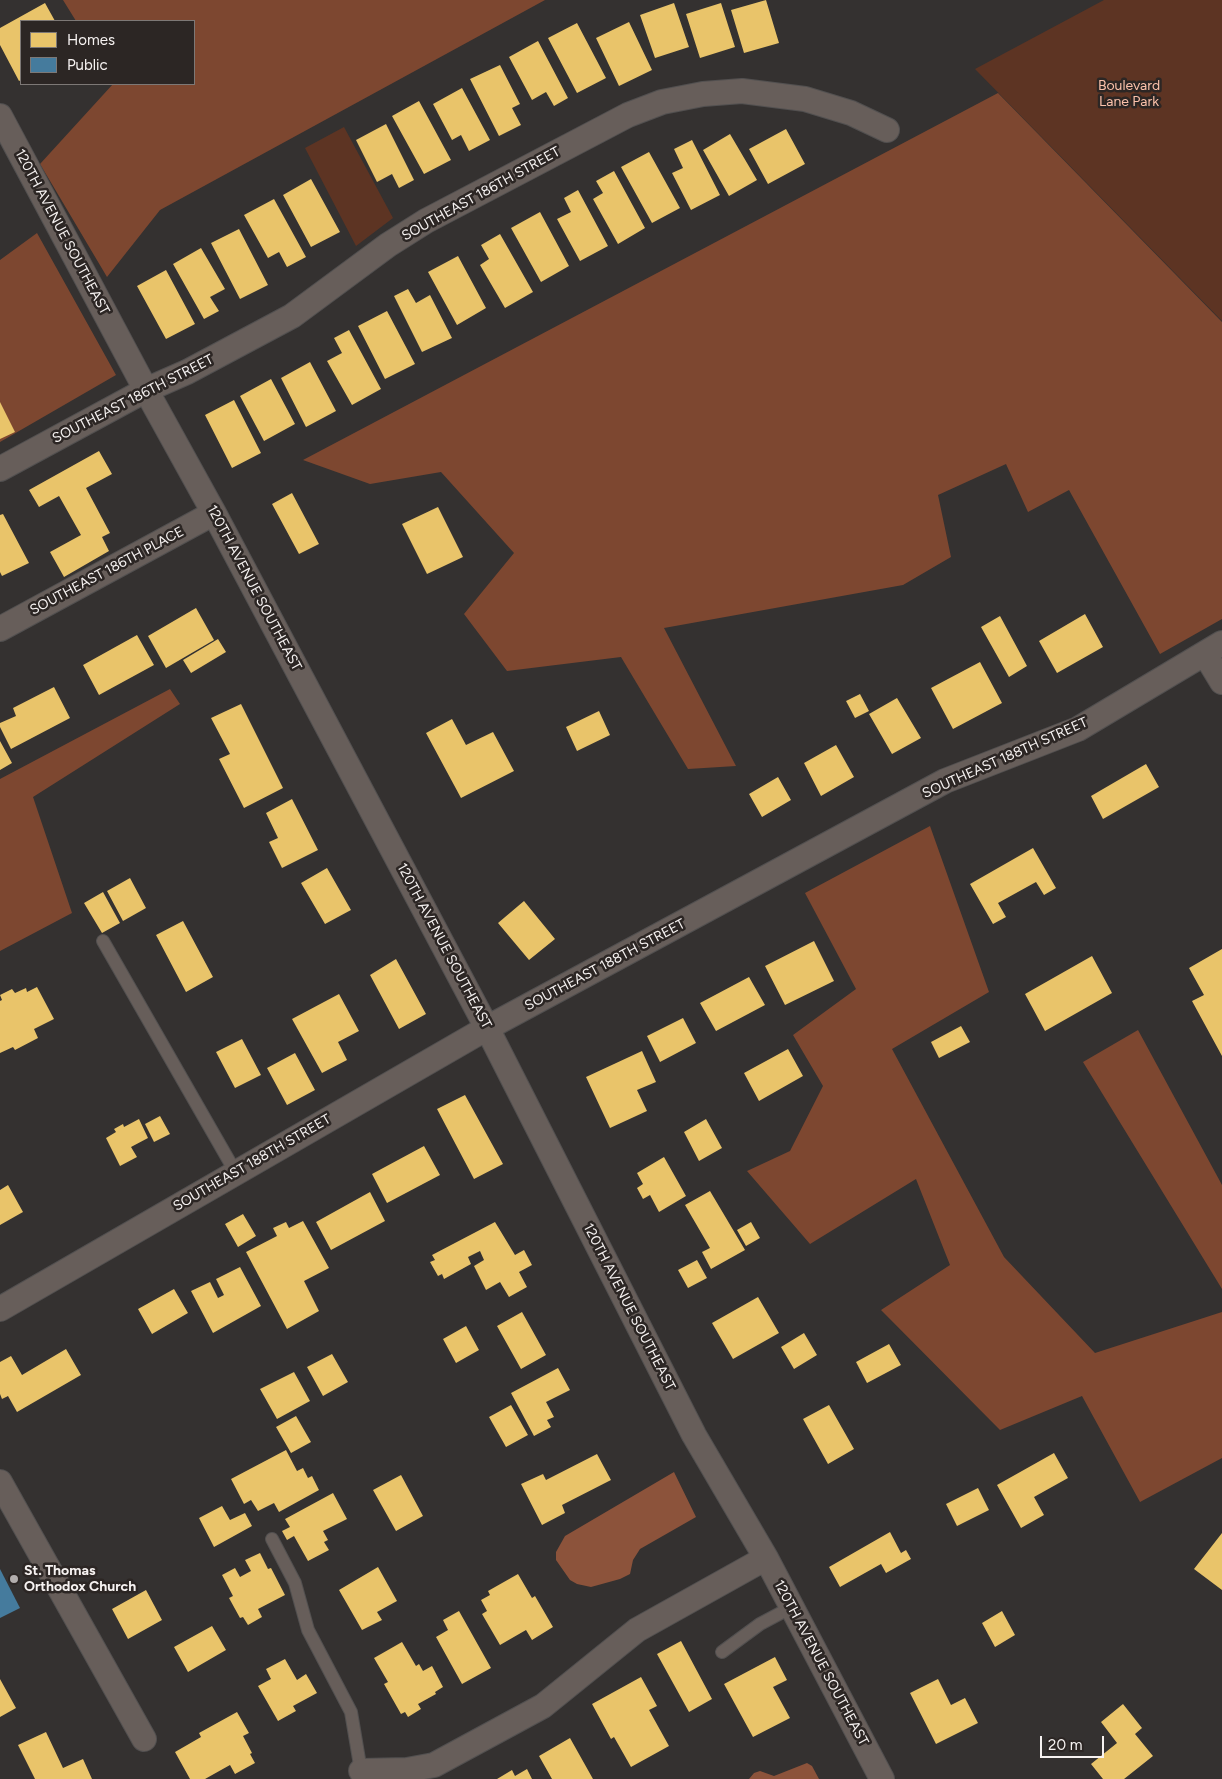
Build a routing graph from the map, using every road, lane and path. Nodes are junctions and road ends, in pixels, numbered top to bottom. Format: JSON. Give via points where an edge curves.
{"nodes":[{"id":1,"x":0,"y":116,"type":"edge"},
{"id":2,"x":887,"y":130,"type":"dead end"},
{"id":3,"x":146,"y":390,"type":"junction"},
{"id":4,"x":0,"y":469,"type":"edge"},
{"id":5,"x":214,"y":513,"type":"junction"},
{"id":6,"x":0,"y":628,"type":"edge"},
{"id":7,"x":1213,"y":649,"type":"edge"},
{"id":8,"x":1222,"y":682,"type":"edge"},
{"id":9,"x":103,"y":941,"type":"dead end"},
{"id":10,"x":487,"y":1028,"type":"junction"},
{"id":11,"x":236,"y":1173,"type":"junction"},
{"id":12,"x":0,"y":1309,"type":"edge"},
{"id":13,"x":0,"y":1482,"type":"edge"},
{"id":14,"x":272,"y":1539,"type":"dead end"},
{"id":15,"x":766,"y":1558,"type":"junction"},
{"id":16,"x":792,"y":1607,"type":"junction"},
{"id":17,"x":722,"y":1652,"type":"dead end"},
{"id":18,"x":144,"y":1739,"type":"dead end"},
{"id":19,"x":360,"y":1775,"type":"edge"},
{"id":20,"x":882,"y":1779,"type":"edge"}],
"edges":[{"from":1,"to":3,"type":"street","name":"120TH AVENUE SOUTHEAST"},
{"from":2,"to":3,"type":"street","name":"SOUTHEAST 186TH STREET","via":[[851,113],[805,99],[742,91],[662,102],[628,115],[426,221],[292,316]]},
{"from":3,"to":4,"type":"street","name":"SOUTHEAST 186TH STREET"},
{"from":3,"to":5,"type":"street","name":"120TH AVENUE SOUTHEAST"},
{"from":5,"to":6,"type":"street","name":"SOUTHEAST 186TH PLACE"},
{"from":5,"to":10,"type":"street","name":"120TH AVENUE SOUTHEAST"},
{"from":7,"to":8,"type":"street"},
{"from":7,"to":10,"type":"street","name":"SOUTHEAST 188TH STREET","via":[[1078,728],[945,781]]},
{"from":9,"to":11,"type":"lane"},
{"from":10,"to":11,"type":"street","name":"SOUTHEAST 188TH STREET"},
{"from":10,"to":15,"type":"street","name":"120TH AVENUE SOUTHEAST","via":[[694,1436]]},
{"from":11,"to":12,"type":"street","name":"SOUTHEAST 188TH STREET"},
{"from":13,"to":18,"type":"street"},
{"from":14,"to":19,"type":"lane","via":[[295,1584],[308,1630],[351,1712]]},
{"from":15,"to":16,"type":"street","name":"120TH AVENUE SOUTHEAST"},
{"from":15,"to":19,"type":"street","via":[[636,1630],[544,1706],[434,1765]]},
{"from":16,"to":17,"type":"lane","via":[[760,1624]]},
{"from":16,"to":20,"type":"street","name":"120TH AVENUE SOUTHEAST"}]}
